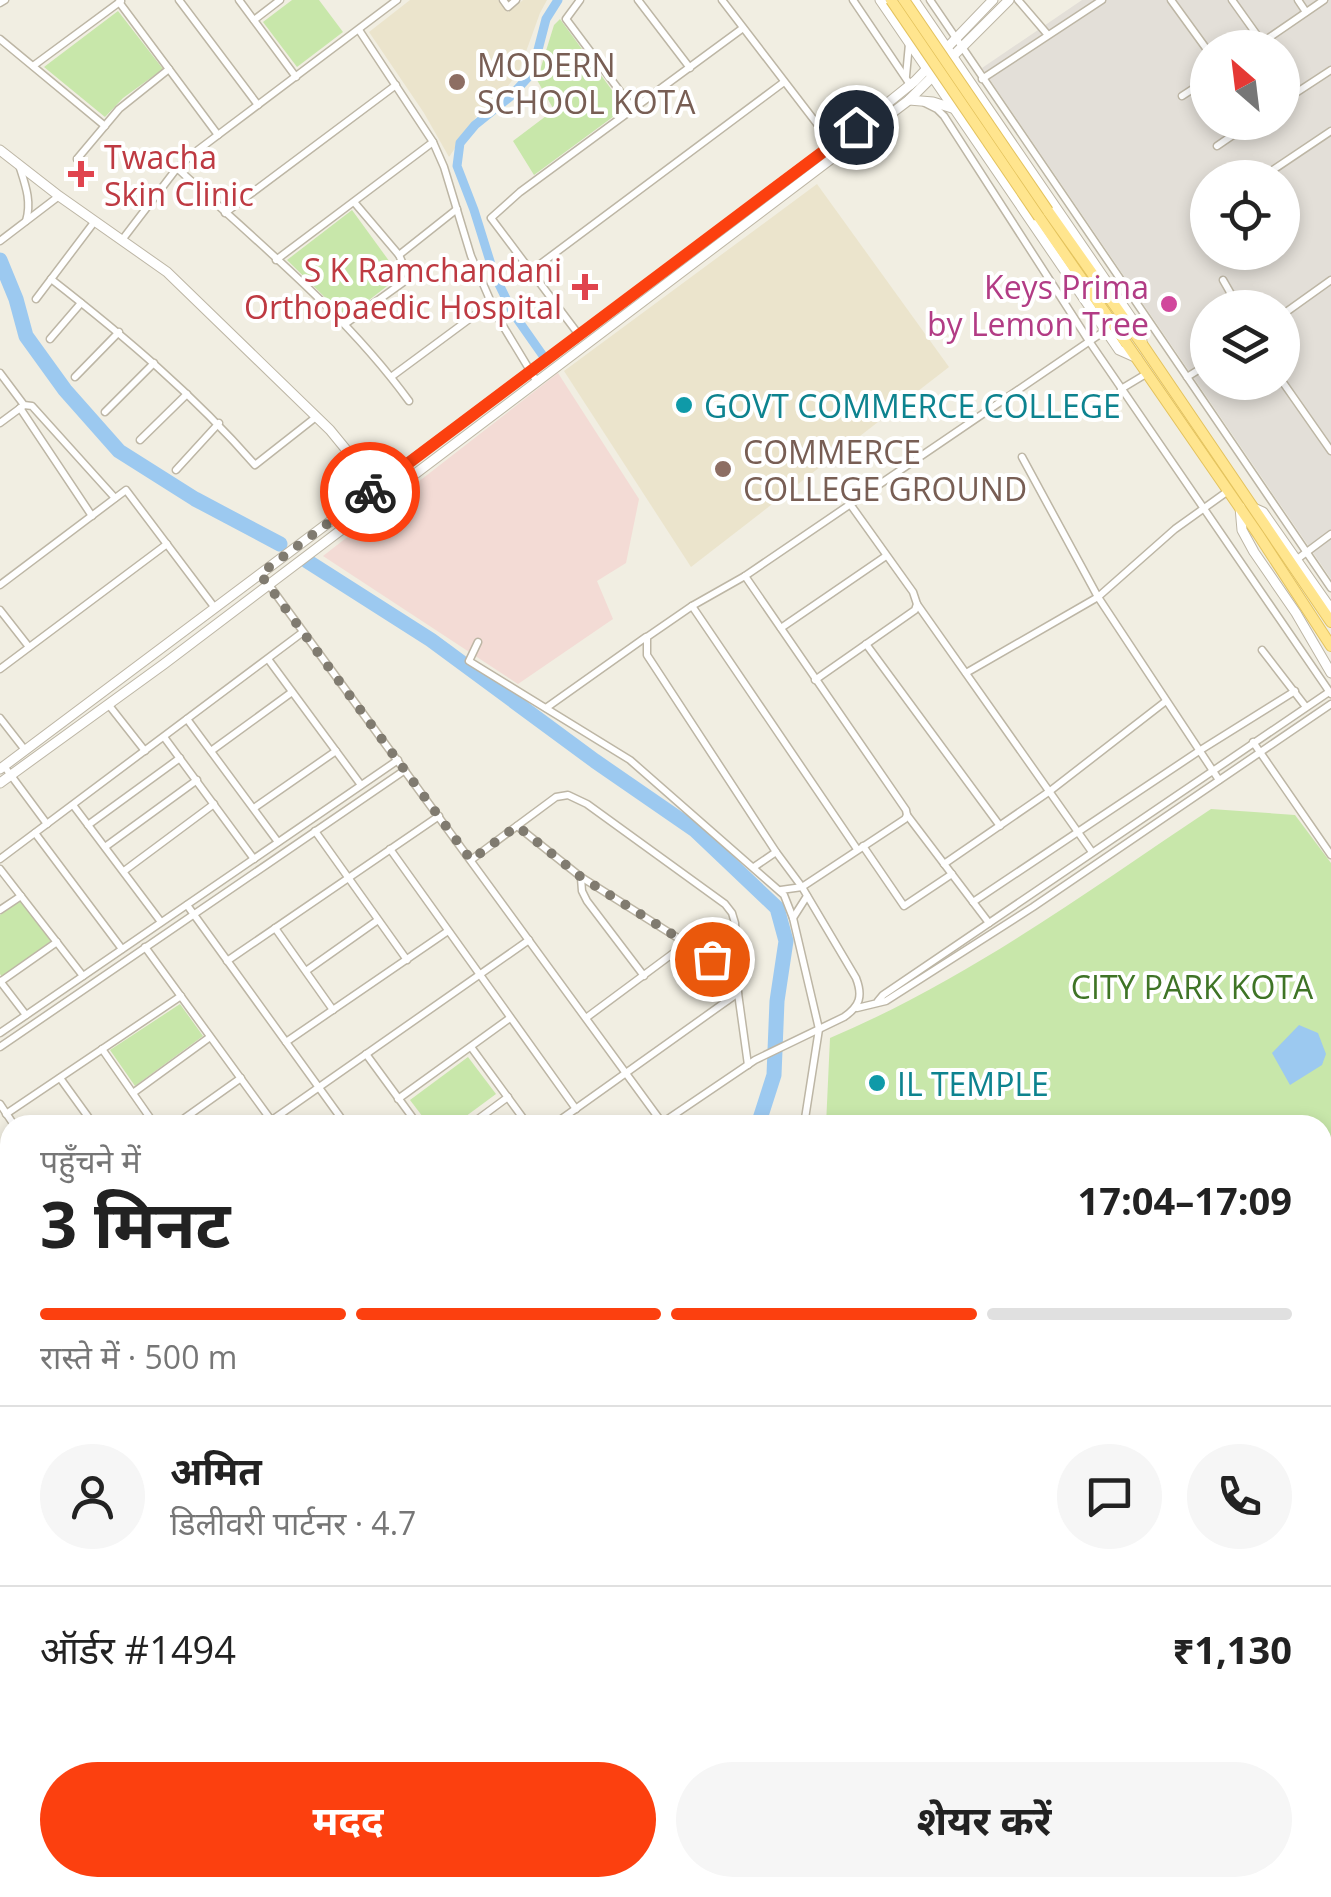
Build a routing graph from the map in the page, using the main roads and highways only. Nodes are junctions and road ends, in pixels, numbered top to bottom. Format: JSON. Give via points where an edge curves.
{"nodes":[{"id":1,"x":892,"y":0,"type":"edge"},
{"id":2,"x":904,"y":0,"type":"edge"},
{"id":3,"x":1043,"y":214,"type":"junction"},
{"id":4,"x":1245,"y":507,"type":"junction"},
{"id":5,"x":1266,"y":536,"type":"junction"},
{"id":6,"x":1331,"y":622,"type":"edge"},
{"id":7,"x":1331,"y":646,"type":"edge"}],
"edges":[{"from":1,"to":3,"type":"main road","bridge":true},
{"from":2,"to":3,"type":"main road","bridge":true},
{"from":3,"to":4,"type":"main road","via":[[1142,344]]},
{"from":3,"to":4,"type":"main road","via":[[1228,492]]},
{"from":4,"to":5,"type":"main road"},
{"from":5,"to":6,"type":"main road"},
{"from":5,"to":7,"type":"main road"}]}
